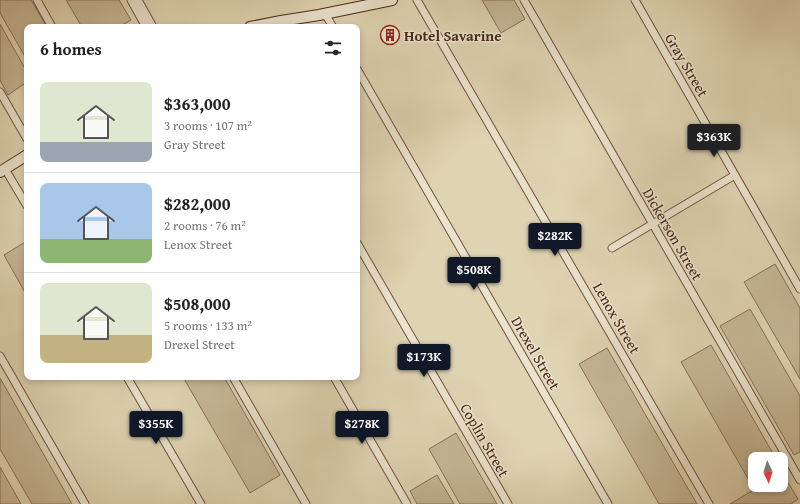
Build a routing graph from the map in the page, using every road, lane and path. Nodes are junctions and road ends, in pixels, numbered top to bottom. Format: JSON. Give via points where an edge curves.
{"nodes":[{"id":1,"x":37,"y":0,"type":"edge"},
{"id":2,"x":132,"y":0,"type":"edge"},
{"id":3,"x":138,"y":0,"type":"edge"},
{"id":4,"x":392,"y":0,"type":"edge"},
{"id":5,"x":418,"y":0,"type":"edge"},
{"id":6,"x":524,"y":0,"type":"edge"},
{"id":7,"x":635,"y":0,"type":"edge"},
{"id":8,"x":325,"y":14,"type":"junction"},
{"id":9,"x":50,"y":24,"type":"edge"},
{"id":10,"x":144,"y":24,"type":"edge"},
{"id":11,"x":151,"y":24,"type":"edge"},
{"id":12,"x":267,"y":24,"type":"edge"},
{"id":13,"x":331,"y":24,"type":"edge"},
{"id":14,"x":360,"y":74,"type":"edge"},
{"id":15,"x":0,"y":92,"type":"edge"},
{"id":16,"x":24,"y":134,"type":"edge"},
{"id":17,"x":24,"y":157,"type":"edge"},
{"id":18,"x":3,"y":171,"type":"edge"},
{"id":19,"x":735,"y":175,"type":"junction"},
{"id":20,"x":24,"y":202,"type":"edge"},
{"id":21,"x":653,"y":224,"type":"junction"},
{"id":22,"x":360,"y":248,"type":"edge"},
{"id":23,"x":612,"y":248,"type":"dead end"},
{"id":24,"x":800,"y":289,"type":"edge"},
{"id":25,"x":0,"y":356,"type":"edge"},
{"id":26,"x":129,"y":380,"type":"edge"},
{"id":27,"x":235,"y":380,"type":"edge"},
{"id":28,"x":336,"y":380,"type":"edge"},
{"id":29,"x":800,"y":480,"type":"edge"},
{"id":30,"x":85,"y":504,"type":"edge"},
{"id":31,"x":201,"y":504,"type":"edge"},
{"id":32,"x":306,"y":504,"type":"edge"},
{"id":33,"x":407,"y":504,"type":"edge"},
{"id":34,"x":508,"y":504,"type":"edge"},
{"id":35,"x":608,"y":504,"type":"edge"},
{"id":36,"x":709,"y":504,"type":"edge"}],
"edges":[{"from":1,"to":9,"type":"street"},
{"from":2,"to":10,"type":"street"},
{"from":3,"to":11,"type":"street"},
{"from":4,"to":8,"type":"main road"},
{"from":5,"to":36,"type":"street","name":"Lenox Street"},
{"from":6,"to":21,"type":"street","name":"Dickerson Street"},
{"from":7,"to":19,"type":"street","name":"Gray Street"},
{"from":8,"to":12,"type":"main road"},
{"from":8,"to":13,"type":"street"},
{"from":14,"to":35,"type":"street","name":"Drexel Street"},
{"from":15,"to":16,"type":"street"},
{"from":17,"to":18,"type":"main road"},
{"from":18,"to":20,"type":"street"},
{"from":19,"to":21,"type":"street"},
{"from":19,"to":24,"type":"street","name":"Gray Street"},
{"from":21,"to":23,"type":"street"},
{"from":21,"to":29,"type":"street","name":"Dickerson Street"},
{"from":22,"to":34,"type":"street","name":"Coplin Street"},
{"from":25,"to":30,"type":"street"},
{"from":26,"to":31,"type":"street"},
{"from":27,"to":32,"type":"street"},
{"from":28,"to":33,"type":"street"}]}
